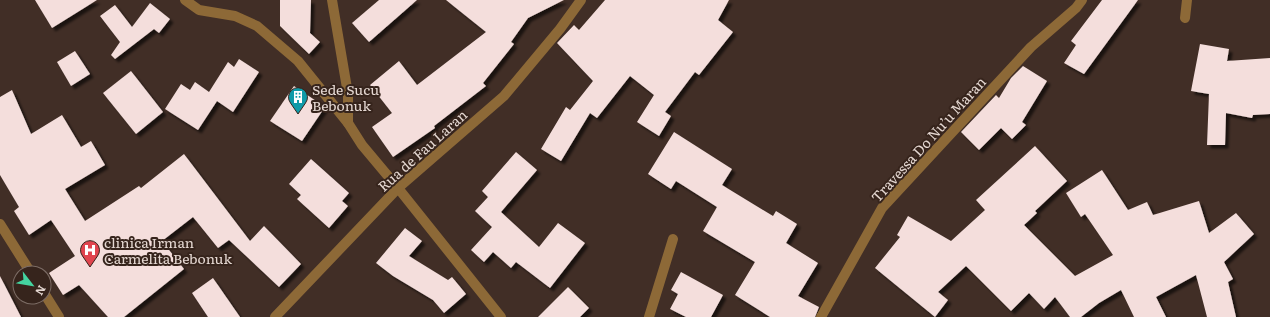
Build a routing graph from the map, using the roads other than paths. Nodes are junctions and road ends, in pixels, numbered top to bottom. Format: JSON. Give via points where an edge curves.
{"nodes":[{"id":1,"x":186,"y":0,"type":"edge"},
{"id":2,"x":332,"y":0,"type":"edge"},
{"id":3,"x":581,"y":0,"type":"edge"},
{"id":4,"x":1082,"y":0,"type":"edge"},
{"id":5,"x":1187,"y":0,"type":"edge"},
{"id":6,"x":1185,"y":18,"type":"dead end"},
{"id":7,"x":348,"y":123,"type":"junction"},
{"id":8,"x":398,"y":188,"type":"junction"},
{"id":9,"x":0,"y":224,"type":"edge"},
{"id":10,"x":673,"y":239,"type":"dead end"},
{"id":11,"x":26,"y":265,"type":"edge"},
{"id":12,"x":52,"y":305,"type":"edge"},
{"id":13,"x":59,"y":317,"type":"edge"},
{"id":14,"x":275,"y":317,"type":"edge"},
{"id":15,"x":501,"y":317,"type":"edge"},
{"id":16,"x":649,"y":317,"type":"edge"},
{"id":17,"x":821,"y":317,"type":"edge"}],
"edges":[{"from":1,"to":7,"type":"street","via":[[199,10],[235,16],[257,26],[298,60]]},
{"from":2,"to":7,"type":"street","via":[[348,94]]},
{"from":3,"to":8,"type":"street","name":"Rua de Fau Laran","via":[[504,96]]},
{"from":4,"to":17,"type":"street","name":"Travessa Do Nu’u Maran","via":[[1032,47],[882,208]]},
{"from":5,"to":6,"type":"street"},
{"from":7,"to":8,"type":"street","via":[[362,145]]},
{"from":8,"to":14,"type":"street","name":"Rua de Fau Laran"},
{"from":8,"to":15,"type":"street"},
{"from":9,"to":11,"type":"street"},
{"from":10,"to":16,"type":"street"},
{"from":12,"to":13,"type":"street"}]}
